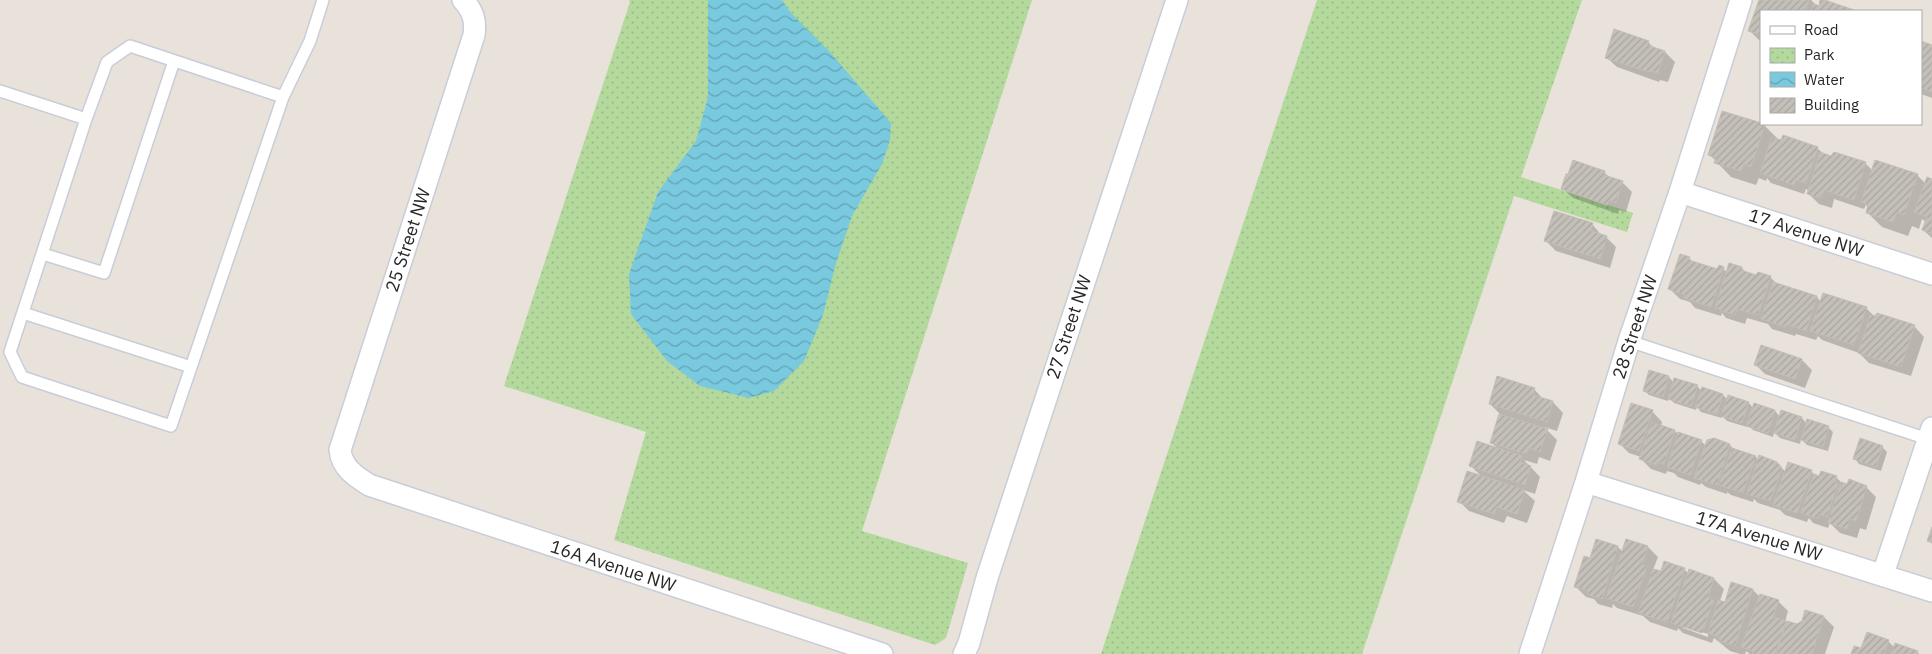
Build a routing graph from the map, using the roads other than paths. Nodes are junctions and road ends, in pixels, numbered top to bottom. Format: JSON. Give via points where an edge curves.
{"nodes":[{"id":1,"x":323,"y":0,"type":"edge"},
{"id":2,"x":1177,"y":0,"type":"edge"},
{"id":3,"x":1741,"y":0,"type":"edge"},
{"id":4,"x":467,"y":4,"type":"edge"},
{"id":5,"x":174,"y":60,"type":"junction"},
{"id":6,"x":0,"y":91,"type":"edge"},
{"id":7,"x":283,"y":97,"type":"junction"},
{"id":8,"x":86,"y":119,"type":"junction"},
{"id":9,"x":1680,"y":192,"type":"junction"},
{"id":10,"x":42,"y":254,"type":"junction"},
{"id":11,"x":1932,"y":274,"type":"edge"},
{"id":12,"x":23,"y":313,"type":"junction"},
{"id":13,"x":1629,"y":341,"type":"junction"},
{"id":14,"x":191,"y":367,"type":"junction"},
{"id":15,"x":1931,"y":436,"type":"edge"},
{"id":16,"x":349,"y":470,"type":"joint"},
{"id":17,"x":1586,"y":482,"type":"junction"},
{"id":18,"x":1883,"y":574,"type":"junction"},
{"id":19,"x":1932,"y":591,"type":"edge"},
{"id":20,"x":882,"y":654,"type":"edge"},
{"id":21,"x":964,"y":654,"type":"edge"},
{"id":22,"x":1530,"y":654,"type":"edge"}],
"edges":[{"from":1,"to":7,"type":"lane","via":[[310,41]]},
{"from":2,"to":21,"type":"street","name":"27 Street NW"},
{"from":3,"to":9,"type":"street","name":"28 Street NW"},
{"from":4,"to":16,"type":"street","name":"25 Street NW","via":[[476,26],[474,35],[340,450],[342,461]]},
{"from":5,"to":7,"type":"lane"},
{"from":5,"to":8,"type":"lane","via":[[130,46],[107,62]]},
{"from":5,"to":10,"type":"lane","via":[[104,273]]},
{"from":6,"to":8,"type":"lane"},
{"from":7,"to":14,"type":"lane"},
{"from":8,"to":10,"type":"lane"},
{"from":9,"to":11,"type":"street","name":"17 Avenue NW"},
{"from":9,"to":13,"type":"street","name":"28 Street NW"},
{"from":10,"to":12,"type":"lane"},
{"from":12,"to":14,"type":"lane"},
{"from":12,"to":14,"type":"lane","via":[[10,352],[22,377],[171,426]]},
{"from":13,"to":15,"type":"lane"},
{"from":13,"to":17,"type":"street","name":"28 Street NW"},
{"from":15,"to":18,"type":"street"},
{"from":16,"to":20,"type":"street","name":"16A Avenue NW","via":[[369,485]]},
{"from":17,"to":18,"type":"street","name":"17A Avenue NW"},
{"from":17,"to":22,"type":"street","name":"28 Street NW"},
{"from":18,"to":19,"type":"street","name":"17A Avenue NW"}]}
